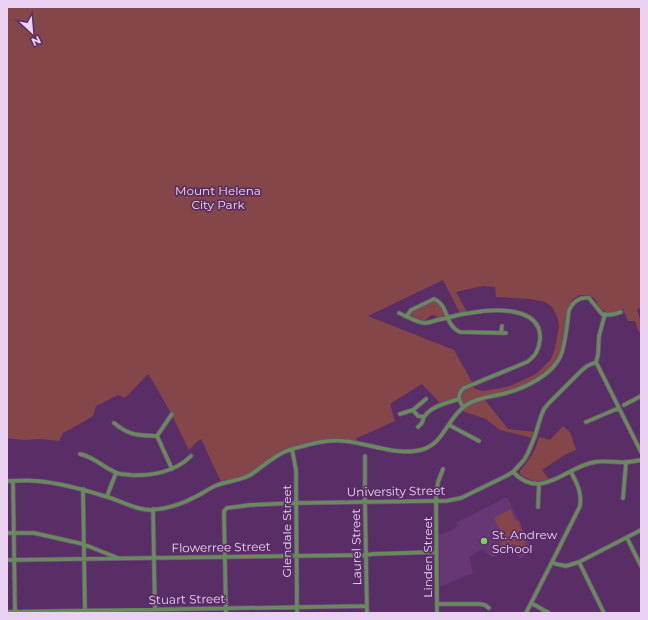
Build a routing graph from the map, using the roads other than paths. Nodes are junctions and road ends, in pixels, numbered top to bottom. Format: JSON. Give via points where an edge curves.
{"nodes":[{"id":1,"x":621,"y":312,"type":"dead end"},
{"id":2,"x":399,"y":313,"type":"dead end"},
{"id":3,"x":605,"y":314,"type":"junction"},
{"id":4,"x":407,"y":316,"type":"junction"},
{"id":5,"x":448,"y":318,"type":"junction"},
{"id":6,"x":502,"y":326,"type":"dead end"},
{"id":7,"x":501,"y":333,"type":"junction"},
{"id":8,"x":506,"y":334,"type":"dead end"},
{"id":9,"x":596,"y":362,"type":"junction"},
{"id":10,"x":641,"y":396,"type":"edge"},
{"id":11,"x":426,"y":399,"type":"dead end"},
{"id":12,"x":459,"y":399,"type":"junction"},
{"id":13,"x":624,"y":405,"type":"dead end"},
{"id":14,"x":464,"y":407,"type":"junction"},
{"id":15,"x":619,"y":408,"type":"junction"},
{"id":16,"x":413,"y":410,"type":"junction"},
{"id":17,"x":172,"y":414,"type":"dead end"},
{"id":18,"x":400,"y":414,"type":"dead end"},
{"id":19,"x":424,"y":417,"type":"junction"},
{"id":20,"x":586,"y":422,"type":"dead end"},
{"id":21,"x":114,"y":423,"type":"dead end"},
{"id":22,"x":450,"y":425,"type":"junction"},
{"id":23,"x":418,"y":427,"type":"dead end"},
{"id":24,"x":157,"y":436,"type":"junction"},
{"id":25,"x":479,"y":440,"type":"dead end"},
{"id":26,"x":292,"y":449,"type":"junction"},
{"id":27,"x":641,"y":452,"type":"edge"},
{"id":28,"x":80,"y":454,"type":"dead end"},
{"id":29,"x":191,"y":456,"type":"dead end"},
{"id":30,"x":365,"y":456,"type":"dead end"},
{"id":31,"x":641,"y":460,"type":"edge"},
{"id":32,"x":626,"y":462,"type":"junction"},
{"id":33,"x":172,"y":468,"type":"junction"},
{"id":34,"x":443,"y":469,"type":"dead end"},
{"id":35,"x":513,"y":472,"type":"junction"},
{"id":36,"x":571,"y":472,"type":"junction"},
{"id":37,"x":116,"y":473,"type":"junction"},
{"id":38,"x":13,"y":481,"type":"junction"},
{"id":39,"x":7,"y":482,"type":"edge"},
{"id":40,"x":539,"y":484,"type":"junction"},
{"id":41,"x":83,"y":490,"type":"junction"},
{"id":42,"x":107,"y":496,"type":"junction"},
{"id":43,"x":623,"y":498,"type":"dead end"},
{"id":44,"x":436,"y":501,"type":"junction"},
{"id":45,"x":365,"y":502,"type":"junction"},
{"id":46,"x":296,"y":503,"type":"junction"},
{"id":47,"x":538,"y":507,"type":"dead end"},
{"id":48,"x":153,"y":510,"type":"junction"},
{"id":49,"x":641,"y":530,"type":"edge"},
{"id":50,"x":7,"y":533,"type":"edge"},
{"id":51,"x":13,"y":533,"type":"junction"},
{"id":52,"x":627,"y":538,"type":"junction"},
{"id":53,"x":83,"y":544,"type":"junction"},
{"id":54,"x":436,"y":552,"type":"junction"},
{"id":55,"x":366,"y":555,"type":"junction"},
{"id":56,"x":296,"y":556,"type":"junction"},
{"id":57,"x":225,"y":557,"type":"junction"},
{"id":58,"x":154,"y":558,"type":"junction"},
{"id":59,"x":84,"y":559,"type":"junction"},
{"id":60,"x":119,"y":559,"type":"junction"},
{"id":61,"x":7,"y":560,"type":"edge"},
{"id":62,"x":14,"y":560,"type":"junction"},
{"id":63,"x":552,"y":562,"type":"junction"},
{"id":64,"x":579,"y":562,"type":"junction"},
{"id":65,"x":641,"y":566,"type":"edge"},
{"id":66,"x":531,"y":603,"type":"junction"},
{"id":67,"x":437,"y":604,"type":"junction"},
{"id":68,"x":367,"y":606,"type":"junction"},
{"id":69,"x":297,"y":607,"type":"junction"},
{"id":70,"x":490,"y":608,"type":"dead end"},
{"id":71,"x":155,"y":611,"type":"edge"},
{"id":72,"x":226,"y":611,"type":"edge"},
{"id":73,"x":7,"y":612,"type":"edge"},
{"id":74,"x":14,"y":612,"type":"edge"},
{"id":75,"x":85,"y":612,"type":"edge"},
{"id":76,"x":297,"y":613,"type":"edge"},
{"id":77,"x":367,"y":613,"type":"edge"},
{"id":78,"x":437,"y":613,"type":"edge"},
{"id":79,"x":526,"y":613,"type":"edge"},
{"id":80,"x":549,"y":613,"type":"edge"},
{"id":81,"x":604,"y":613,"type":"edge"}],
"edges":[{"from":1,"to":3,"type":"street"},
{"from":2,"to":4,"type":"street"},
{"from":3,"to":9,"type":"street"},
{"from":3,"to":14,"type":"street","via":[[602,314],[589,298],[579,299],[569,310],[562,354],[548,372],[529,385],[480,399]]},
{"from":4,"to":5,"type":"street","via":[[424,323]]},
{"from":4,"to":5,"type":"street","via":[[411,310],[434,299],[440,302]]},
{"from":5,"to":7,"type":"street","via":[[452,327],[460,332]]},
{"from":5,"to":12,"type":"street","via":[[482,311],[516,312],[532,320],[540,336],[537,351],[530,360],[464,388]]},
{"from":6,"to":7,"type":"street"},
{"from":7,"to":8,"type":"street"},
{"from":9,"to":15,"type":"street"},
{"from":9,"to":35,"type":"street","name":"University Street","via":[[581,371],[544,409],[528,453]]},
{"from":10,"to":13,"type":"street"},
{"from":11,"to":16,"type":"street"},
{"from":12,"to":14,"type":"street"},
{"from":12,"to":19,"type":"street","via":[[429,411]]},
{"from":14,"to":22,"type":"street"},
{"from":15,"to":20,"type":"street"},
{"from":15,"to":27,"type":"street"},
{"from":16,"to":18,"type":"street"},
{"from":16,"to":19,"type":"street","via":[[418,416]]},
{"from":17,"to":24,"type":"street"},
{"from":19,"to":23,"type":"street"},
{"from":21,"to":24,"type":"street","via":[[131,434]]},
{"from":22,"to":25,"type":"street"},
{"from":22,"to":26,"type":"street","via":[[437,442],[417,451],[400,451],[338,441]]},
{"from":24,"to":33,"type":"street"},
{"from":26,"to":46,"type":"street","name":"Glendale Street","via":[[296,470]]},
{"from":26,"to":48,"type":"street","via":[[274,457],[248,476],[213,487],[184,503]]},
{"from":28,"to":37,"type":"street","via":[[89,456]]},
{"from":29,"to":33,"type":"street"},
{"from":30,"to":45,"type":"street","name":"Laurel Street"},
{"from":31,"to":32,"type":"street"},
{"from":32,"to":36,"type":"street","via":[[595,462]]},
{"from":32,"to":43,"type":"street"},
{"from":33,"to":37,"type":"street","via":[[141,475]]},
{"from":34,"to":44,"type":"street","name":"Linden Street","via":[[438,482]]},
{"from":35,"to":40,"type":"street","via":[[525,481]]},
{"from":35,"to":44,"type":"street","name":"University Street","via":[[461,498]]},
{"from":36,"to":40,"type":"street"},
{"from":36,"to":63,"type":"street","via":[[579,488],[580,506]]},
{"from":37,"to":42,"type":"street"},
{"from":38,"to":39,"type":"street"},
{"from":38,"to":41,"type":"street","via":[[38,481]]},
{"from":38,"to":51,"type":"street"},
{"from":40,"to":47,"type":"street"},
{"from":41,"to":42,"type":"street"},
{"from":41,"to":53,"type":"street"},
{"from":42,"to":48,"type":"street","via":[[129,506]]},
{"from":44,"to":45,"type":"street","name":"University Street"},
{"from":44,"to":54,"type":"street","name":"Linden Street"},
{"from":45,"to":46,"type":"street","name":"University Street"},
{"from":45,"to":55,"type":"street","name":"Laurel Street"},
{"from":46,"to":56,"type":"street","name":"Glendale Street"},
{"from":46,"to":57,"type":"street","name":"University Street","via":[[227,508],[224,511]]},
{"from":48,"to":58,"type":"street"},
{"from":49,"to":52,"type":"street"},
{"from":50,"to":51,"type":"street"},
{"from":51,"to":53,"type":"street","via":[[34,533]]},
{"from":51,"to":62,"type":"street"},
{"from":52,"to":64,"type":"street"},
{"from":52,"to":65,"type":"street"},
{"from":53,"to":59,"type":"street"},
{"from":53,"to":60,"type":"street"},
{"from":54,"to":55,"type":"street","name":"Flowerree Street"},
{"from":54,"to":67,"type":"street","name":"Linden Street"},
{"from":55,"to":56,"type":"street","name":"Flowerree Street"},
{"from":55,"to":68,"type":"street","name":"Laurel Street"},
{"from":56,"to":57,"type":"street","name":"Flowerree Street"},
{"from":56,"to":69,"type":"street","name":"Glendale Street"},
{"from":57,"to":58,"type":"street","name":"Flowerree Street"},
{"from":57,"to":72,"type":"street"},
{"from":58,"to":60,"type":"street","name":"Flowerree Street"},
{"from":58,"to":71,"type":"street"},
{"from":59,"to":60,"type":"street","name":"Flowerree Street"},
{"from":59,"to":62,"type":"street","name":"Flowerree Street"},
{"from":59,"to":75,"type":"street"},
{"from":61,"to":62,"type":"street","name":"Flowerree Street"},
{"from":62,"to":74,"type":"street"},
{"from":63,"to":64,"type":"street","via":[[566,566]]},
{"from":63,"to":66,"type":"street"},
{"from":64,"to":81,"type":"street"},
{"from":66,"to":79,"type":"street"},
{"from":66,"to":80,"type":"street"},
{"from":67,"to":70,"type":"street","via":[[480,604]]},
{"from":67,"to":78,"type":"street","name":"Linden Street"},
{"from":68,"to":69,"type":"street","name":"Stuart Street"},
{"from":68,"to":77,"type":"street","name":"Laurel Street"},
{"from":69,"to":72,"type":"street","name":"Stuart Street"},
{"from":69,"to":76,"type":"street","name":"Glendale Street"},
{"from":71,"to":72,"type":"street","name":"Stuart Street"},
{"from":71,"to":75,"type":"street","name":"Stuart Street"},
{"from":73,"to":74,"type":"street","name":"Stuart Street"},
{"from":74,"to":75,"type":"street","name":"Stuart Street"}]}
